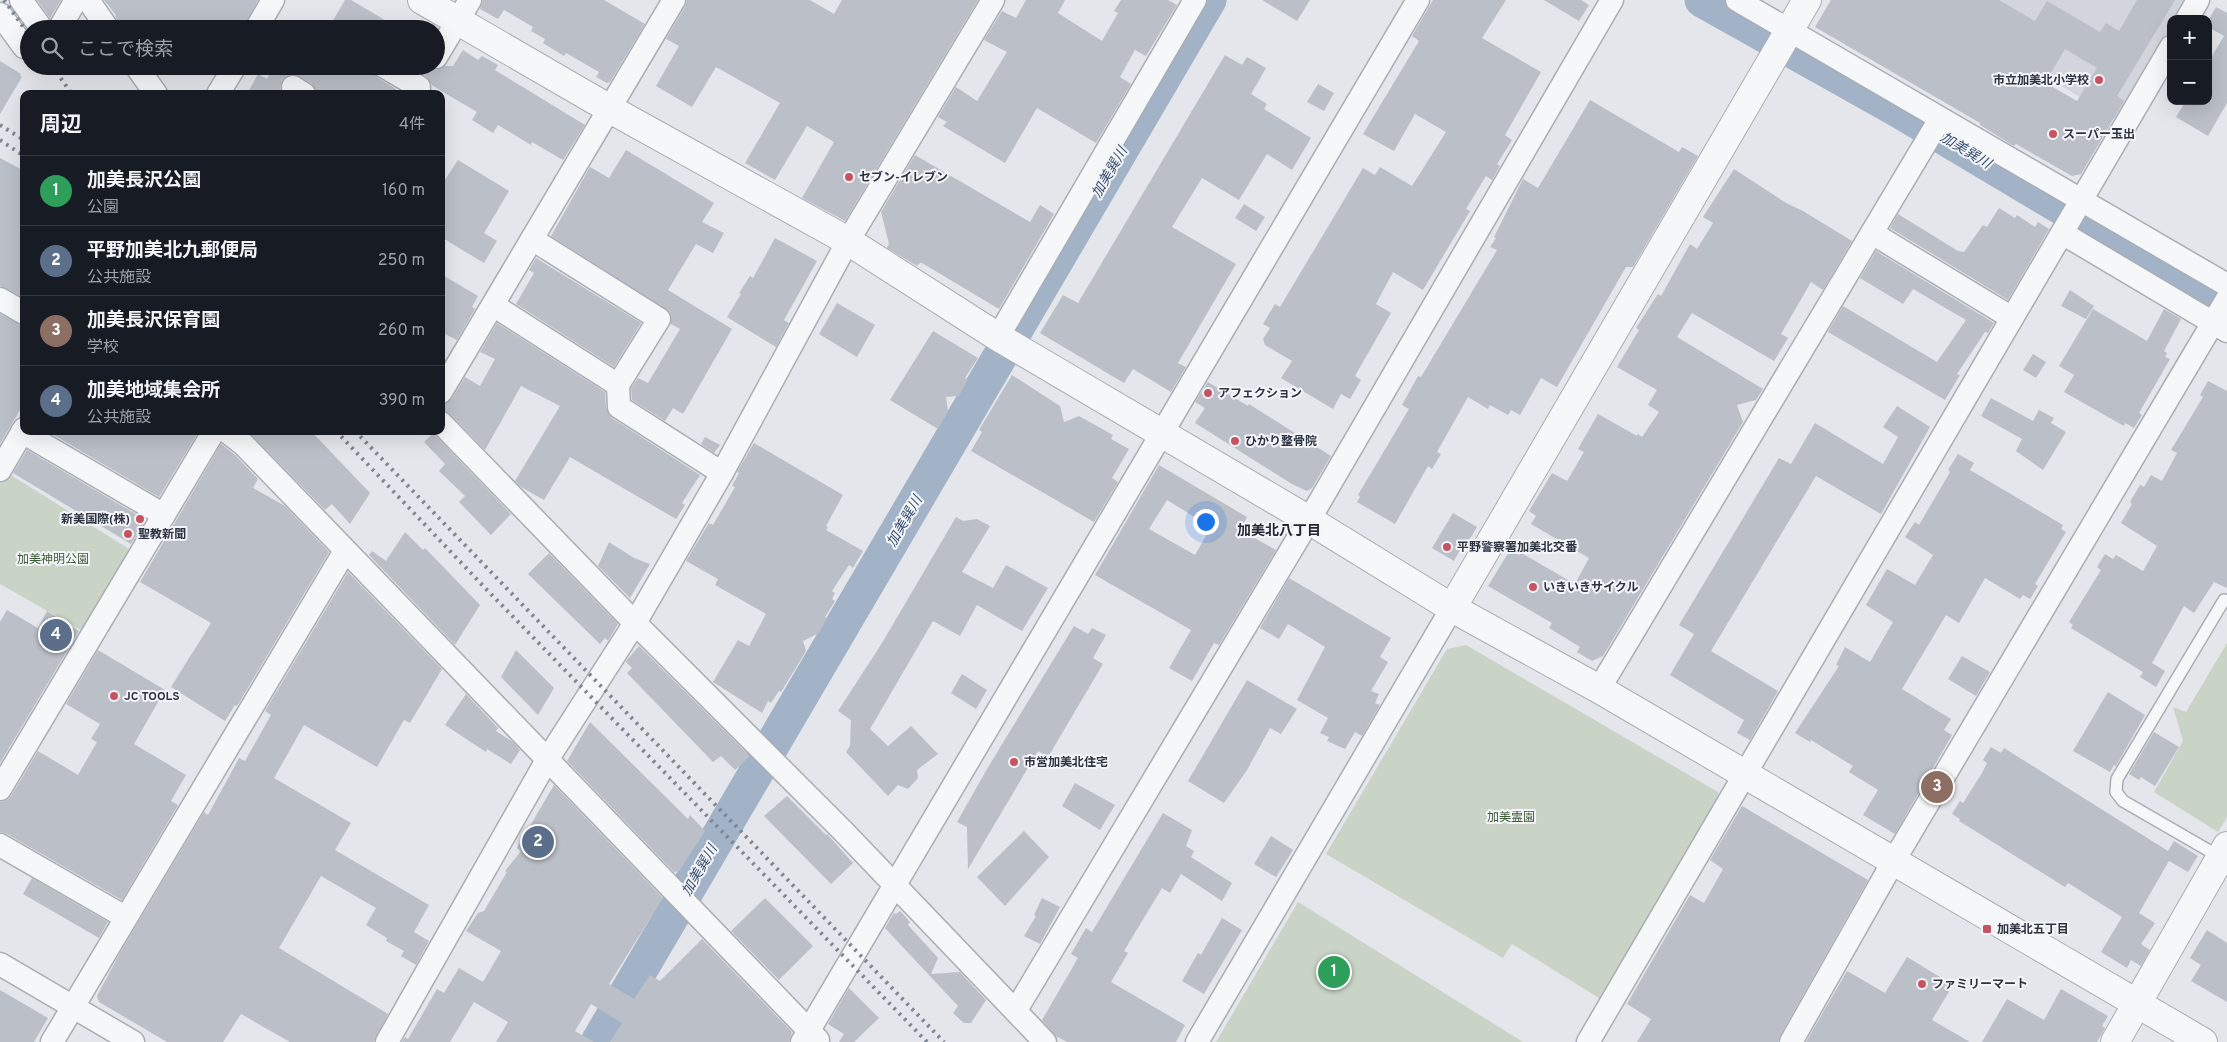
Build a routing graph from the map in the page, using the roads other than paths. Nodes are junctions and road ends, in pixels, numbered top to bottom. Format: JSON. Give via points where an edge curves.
{"nodes":[{"id":1,"x":21,"y":0,"type":"edge"},
{"id":2,"x":76,"y":0,"type":"edge"},
{"id":3,"x":88,"y":0,"type":"edge"},
{"id":4,"x":273,"y":0,"type":"edge"},
{"id":5,"x":422,"y":0,"type":"edge"},
{"id":6,"x":674,"y":0,"type":"edge"},
{"id":7,"x":993,"y":0,"type":"edge"},
{"id":8,"x":1195,"y":0,"type":"edge"},
{"id":9,"x":1418,"y":0,"type":"edge"},
{"id":10,"x":1612,"y":0,"type":"edge"},
{"id":11,"x":1737,"y":0,"type":"edge"},
{"id":12,"x":1807,"y":0,"type":"edge"},
{"id":13,"x":2198,"y":0,"type":"edge"},
{"id":14,"x":464,"y":10,"type":"edge"},
{"id":15,"x":0,"y":14,"type":"edge"},
{"id":16,"x":2189,"y":15,"type":"edge"},
{"id":17,"x":35,"y":20,"type":"edge"},
{"id":18,"x":64,"y":20,"type":"edge"},
{"id":19,"x":102,"y":20,"type":"edge"},
{"id":20,"x":261,"y":20,"type":"edge"},
{"id":21,"x":1784,"y":39,"type":"junction"},
{"id":22,"x":20,"y":42,"type":"edge"},
{"id":23,"x":445,"y":42,"type":"edge"},
{"id":24,"x":2167,"y":54,"type":"edge"},
{"id":25,"x":142,"y":75,"type":"edge"},
{"id":26,"x":229,"y":75,"type":"edge"},
{"id":27,"x":396,"y":75,"type":"edge"},
{"id":28,"x":426,"y":75,"type":"edge"},
{"id":29,"x":153,"y":90,"type":"edge"},
{"id":30,"x":220,"y":90,"type":"edge"},
{"id":31,"x":417,"y":90,"type":"edge"},
{"id":32,"x":610,"y":109,"type":"junction"},
{"id":33,"x":1940,"y":119,"type":"junction"},
{"id":34,"x":2080,"y":201,"type":"junction"},
{"id":35,"x":2064,"y":230,"type":"junction"},
{"id":36,"x":1872,"y":233,"type":"junction"},
{"id":37,"x":532,"y":239,"type":"junction"},
{"id":38,"x":848,"y":241,"type":"junction"},
{"id":39,"x":2227,"y":285,"type":"edge"},
{"id":40,"x":0,"y":298,"type":"edge"},
{"id":41,"x":493,"y":305,"type":"junction"},
{"id":42,"x":20,"y":310,"type":"edge"},
{"id":43,"x":2221,"y":317,"type":"edge"},
{"id":44,"x":2012,"y":318,"type":"junction"},
{"id":45,"x":1006,"y":341,"type":"junction"},
{"id":46,"x":445,"y":385,"type":"edge"},
{"id":47,"x":618,"y":385,"type":"junction"},
{"id":48,"x":445,"y":427,"type":"edge"},
{"id":49,"x":1163,"y":434,"type":"junction"},
{"id":50,"x":20,"y":435,"type":"edge"},
{"id":51,"x":31,"y":435,"type":"edge"},
{"id":52,"x":212,"y":435,"type":"edge"},
{"id":53,"x":231,"y":435,"type":"edge"},
{"id":54,"x":0,"y":470,"type":"edge"},
{"id":55,"x":722,"y":473,"type":"junction"},
{"id":56,"x":164,"y":515,"type":"junction"},
{"id":57,"x":1309,"y":520,"type":"junction"},
{"id":58,"x":345,"y":551,"type":"junction"},
{"id":59,"x":2227,"y":601,"type":"edge"},
{"id":60,"x":1452,"y":608,"type":"junction"},
{"id":61,"x":635,"y":623,"type":"junction"},
{"id":62,"x":1599,"y":690,"type":"junction"},
{"id":63,"x":8,"y":758,"type":"edge"},
{"id":64,"x":547,"y":760,"type":"junction"},
{"id":65,"x":1745,"y":774,"type":"junction"},
{"id":66,"x":0,"y":789,"type":"edge"},
{"id":67,"x":0,"y":845,"type":"edge"},
{"id":68,"x":2224,"y":852,"type":"edge"},
{"id":69,"x":1893,"y":862,"type":"junction"},
{"id":70,"x":893,"y":885,"type":"junction"},
{"id":71,"x":125,"y":917,"type":"junction"},
{"id":72,"x":0,"y":964,"type":"edge"},
{"id":73,"x":2137,"y":1004,"type":"junction"},
{"id":74,"x":72,"y":1006,"type":"junction"},
{"id":75,"x":1016,"y":1010,"type":"junction"},
{"id":76,"x":810,"y":1038,"type":"edge"},
{"id":77,"x":52,"y":1042,"type":"edge"},
{"id":78,"x":132,"y":1042,"type":"edge"},
{"id":79,"x":387,"y":1042,"type":"edge"},
{"id":80,"x":1045,"y":1042,"type":"edge"},
{"id":81,"x":1197,"y":1042,"type":"edge"},
{"id":82,"x":1588,"y":1042,"type":"edge"},
{"id":83,"x":1791,"y":1042,"type":"edge"},
{"id":84,"x":2114,"y":1042,"type":"edge"},
{"id":85,"x":2203,"y":1042,"type":"edge"}],
"edges":[{"from":1,"to":17,"type":"street"},
{"from":2,"to":18,"type":"street"},
{"from":3,"to":19,"type":"street"},
{"from":4,"to":20,"type":"street"},
{"from":5,"to":14,"type":"street"},
{"from":6,"to":32,"type":"street"},
{"from":7,"to":38,"type":"street"},
{"from":8,"to":45,"type":"street"},
{"from":9,"to":49,"type":"street"},
{"from":10,"to":57,"type":"street"},
{"from":11,"to":21,"type":"street"},
{"from":12,"to":21,"type":"street"},
{"from":13,"to":16,"type":"street"},
{"from":14,"to":23,"type":"street"},
{"from":14,"to":32,"type":"street"},
{"from":15,"to":22,"type":"street"},
{"from":21,"to":33,"type":"street"},
{"from":21,"to":60,"type":"street"},
{"from":24,"to":34,"type":"street"},
{"from":25,"to":29,"type":"street"},
{"from":26,"to":30,"type":"street"},
{"from":27,"to":31,"type":"street"},
{"from":28,"to":31,"type":"street"},
{"from":32,"to":37,"type":"street"},
{"from":32,"to":38,"type":"street"},
{"from":33,"to":34,"type":"street"},
{"from":33,"to":36,"type":"street"},
{"from":34,"to":35,"type":"street"},
{"from":34,"to":39,"type":"street"},
{"from":35,"to":43,"type":"street"},
{"from":35,"to":44,"type":"street"},
{"from":36,"to":44,"type":"street"},
{"from":36,"to":62,"type":"street"},
{"from":37,"to":41,"type":"street"},
{"from":37,"to":47,"type":"street","via":[[659,319]]},
{"from":38,"to":45,"type":"street"},
{"from":38,"to":55,"type":"street"},
{"from":40,"to":42,"type":"street"},
{"from":41,"to":46,"type":"street"},
{"from":41,"to":47,"type":"street"},
{"from":43,"to":69,"type":"street"},
{"from":44,"to":65,"type":"street"},
{"from":45,"to":49,"type":"street"},
{"from":47,"to":55,"type":"street","via":[[619,407]]},
{"from":48,"to":61,"type":"street"},
{"from":49,"to":57,"type":"street"},
{"from":49,"to":70,"type":"street"},
{"from":50,"to":54,"type":"street"},
{"from":51,"to":56,"type":"street"},
{"from":52,"to":56,"type":"street"},
{"from":53,"to":58,"type":"street"},
{"from":55,"to":61,"type":"street"},
{"from":56,"to":63,"type":"street"},
{"from":57,"to":60,"type":"street"},
{"from":57,"to":75,"type":"street"},
{"from":58,"to":64,"type":"street"},
{"from":58,"to":71,"type":"street"},
{"from":59,"to":68,"type":"lane","via":[[2224,600],[2122,770],[2116,792],[2123,801]]},
{"from":60,"to":62,"type":"street"},
{"from":60,"to":81,"type":"street"},
{"from":61,"to":64,"type":"street"},
{"from":61,"to":70,"type":"street"},
{"from":62,"to":65,"type":"street"},
{"from":63,"to":66,"type":"street"},
{"from":64,"to":76,"type":"street","via":[[682,899]]},
{"from":64,"to":79,"type":"street"},
{"from":65,"to":69,"type":"street"},
{"from":65,"to":82,"type":"street"},
{"from":67,"to":71,"type":"street"},
{"from":68,"to":73,"type":"street"},
{"from":69,"to":73,"type":"street"},
{"from":69,"to":83,"type":"street"},
{"from":70,"to":75,"type":"street"},
{"from":70,"to":76,"type":"street"},
{"from":71,"to":74,"type":"street"},
{"from":72,"to":74,"type":"street"},
{"from":73,"to":84,"type":"street"},
{"from":73,"to":85,"type":"street"},
{"from":74,"to":77,"type":"street"},
{"from":74,"to":78,"type":"street"},
{"from":75,"to":80,"type":"street"}]}
